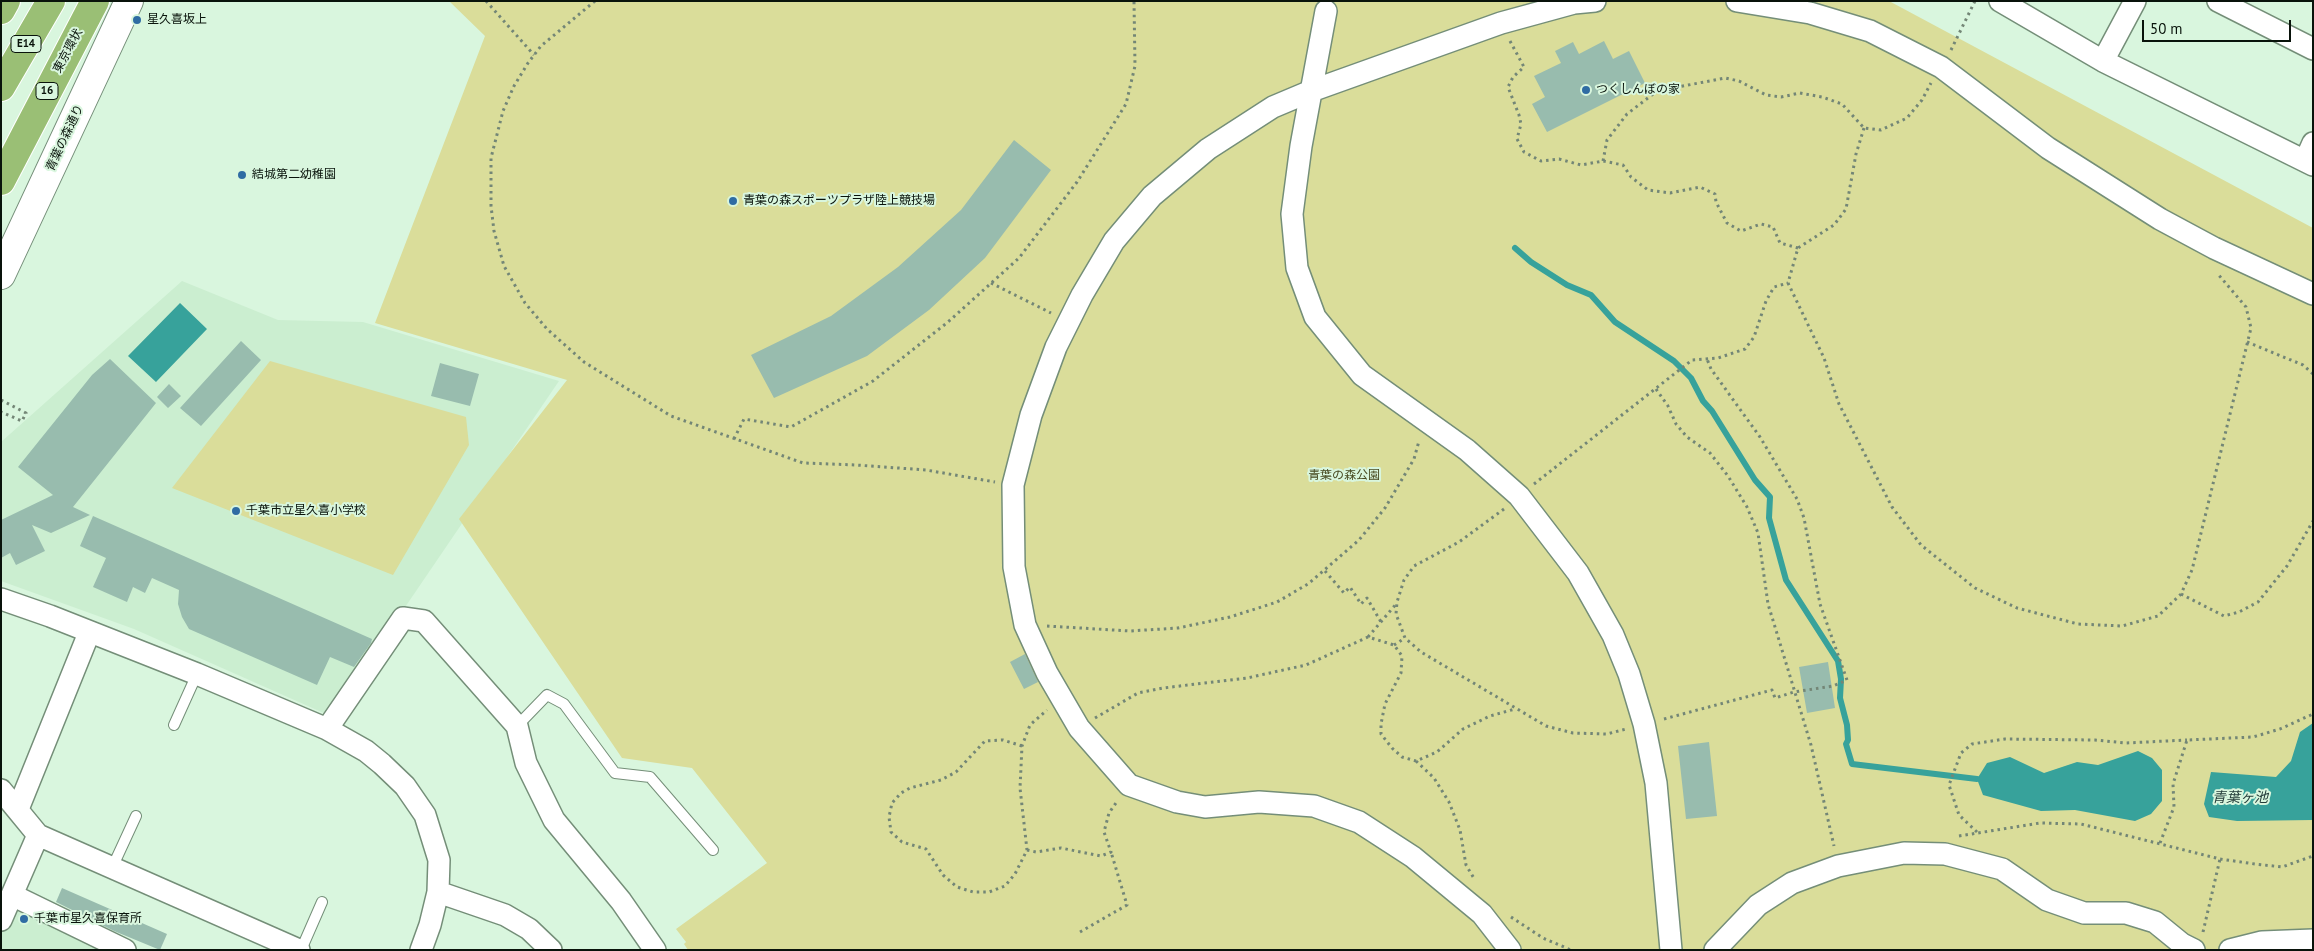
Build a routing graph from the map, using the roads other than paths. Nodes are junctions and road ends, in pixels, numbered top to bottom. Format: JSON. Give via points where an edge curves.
{"nodes":[{"id":1,"x":6,"y":1,"type":"edge"},
{"id":2,"x":51,"y":1,"type":"edge"},
{"id":3,"x":95,"y":1,"type":"edge"},
{"id":4,"x":129,"y":1,"type":"edge"},
{"id":5,"x":1595,"y":1,"type":"edge"},
{"id":6,"x":1737,"y":1,"type":"edge"},
{"id":7,"x":2000,"y":1,"type":"edge"},
{"id":8,"x":2135,"y":1,"type":"edge"},
{"id":9,"x":2218,"y":1,"type":"edge"},
{"id":10,"x":1,"y":10,"type":"edge"},
{"id":11,"x":1326,"y":12,"type":"dead end"},
{"id":12,"x":75,"y":37,"type":"junction"},
{"id":13,"x":2313,"y":49,"type":"edge"},
{"id":14,"x":2103,"y":61,"type":"junction"},
{"id":15,"x":1,"y":87,"type":"edge"},
{"id":16,"x":1311,"y":91,"type":"junction"},
{"id":17,"x":1,"y":148,"type":"edge"},
{"id":18,"x":2310,"y":156,"type":"edge"},
{"id":19,"x":1,"y":181,"type":"edge"},
{"id":20,"x":1,"y":275,"type":"edge"},
{"id":21,"x":2313,"y":294,"type":"edge"},
{"id":22,"x":1,"y":599,"type":"edge"},
{"id":23,"x":89,"y":633,"type":"junction"},
{"id":24,"x":197,"y":674,"type":"junction"},
{"id":25,"x":174,"y":725,"type":"dead end"},
{"id":26,"x":517,"y":726,"type":"junction"},
{"id":27,"x":327,"y":729,"type":"junction"},
{"id":28,"x":1,"y":790,"type":"edge"},
{"id":29,"x":18,"y":809,"type":"junction"},
{"id":30,"x":136,"y":816,"type":"dead end"},
{"id":31,"x":38,"y":835,"type":"junction"},
{"id":32,"x":713,"y":850,"type":"dead end"},
{"id":33,"x":112,"y":868,"type":"junction"},
{"id":34,"x":438,"y":892,"type":"junction"},
{"id":35,"x":12,"y":895,"type":"junction"},
{"id":36,"x":322,"y":902,"type":"dead end"},
{"id":37,"x":1,"y":920,"type":"edge"},
{"id":38,"x":2313,"y":940,"type":"edge"},
{"id":39,"x":2198,"y":945,"type":"edge"},
{"id":40,"x":125,"y":950,"type":"edge"},
{"id":41,"x":300,"y":950,"type":"edge"},
{"id":42,"x":421,"y":950,"type":"edge"},
{"id":43,"x":551,"y":950,"type":"edge"},
{"id":44,"x":655,"y":950,"type":"edge"},
{"id":45,"x":1510,"y":950,"type":"edge"},
{"id":46,"x":1670,"y":950,"type":"edge"},
{"id":47,"x":1715,"y":950,"type":"edge"},
{"id":48,"x":2230,"y":950,"type":"edge"}],
"edges":[{"from":1,"to":10,"type":"highway"},
{"from":2,"to":15,"type":"highway","number":"E14"},
{"from":3,"to":12,"type":"highway","name":"東京環状","number":"16"},
{"from":4,"to":20,"type":"street","name":"青葉の森通り"},
{"from":5,"to":16,"type":"street","via":[[1574,3],[1500,23]]},
{"from":6,"to":21,"type":"street","via":[[1810,13],[1870,31],[1941,67],[2048,148],[2160,220]]},
{"from":7,"to":14,"type":"street"},
{"from":8,"to":14,"type":"street"},
{"from":9,"to":13,"type":"street"},
{"from":11,"to":16,"type":"street"},
{"from":12,"to":17,"type":"highway","via":[[54,56]]},
{"from":12,"to":19,"type":"highway","name":"東京環状","number":"16"},
{"from":14,"to":18,"type":"street"},
{"from":16,"to":45,"type":"street","via":[[1274,108],[1208,149],[1152,196],[1114,241],[1068,322],[1031,415],[1013,485],[1014,567],[1025,625],[1062,701],[1079,728],[1129,785],[1177,802],[1205,806],[1259,802],[1314,806],[1359,822],[1413,857],[1482,914]]},
{"from":16,"to":46,"type":"street","via":[[1292,214],[1297,268],[1315,317],[1362,375],[1467,450],[1519,496],[1578,573],[1613,635],[1644,724],[1656,783]]},
{"from":22,"to":23,"type":"street"},
{"from":23,"to":24,"type":"street"},
{"from":23,"to":29,"type":"street"},
{"from":24,"to":25,"type":"lane"},
{"from":24,"to":27,"type":"street"},
{"from":26,"to":27,"type":"street","via":[[424,621],[403,618]]},
{"from":26,"to":32,"type":"lane","via":[[547,695],[564,704],[615,773],[650,777]]},
{"from":26,"to":44,"type":"street","via":[[526,763],[554,820],[621,901]]},
{"from":27,"to":34,"type":"street","via":[[382,764],[405,786],[425,815],[439,860]]},
{"from":28,"to":29,"type":"street"},
{"from":29,"to":31,"type":"street"},
{"from":30,"to":33,"type":"lane"},
{"from":31,"to":33,"type":"street"},
{"from":31,"to":35,"type":"street"},
{"from":33,"to":41,"type":"street"},
{"from":34,"to":42,"type":"street"},
{"from":34,"to":43,"type":"street","via":[[505,915],[529,929]]},
{"from":35,"to":37,"type":"street"},
{"from":35,"to":40,"type":"street"},
{"from":36,"to":41,"type":"lane"},
{"from":38,"to":48,"type":"street","via":[[2262,942]]},
{"from":39,"to":47,"type":"street","via":[[2182,944],[2155,922],[2126,913],[2084,912],[2047,900],[2002,868],[1946,854],[1904,853],[1838,866],[1792,883],[1758,905]]}]}
